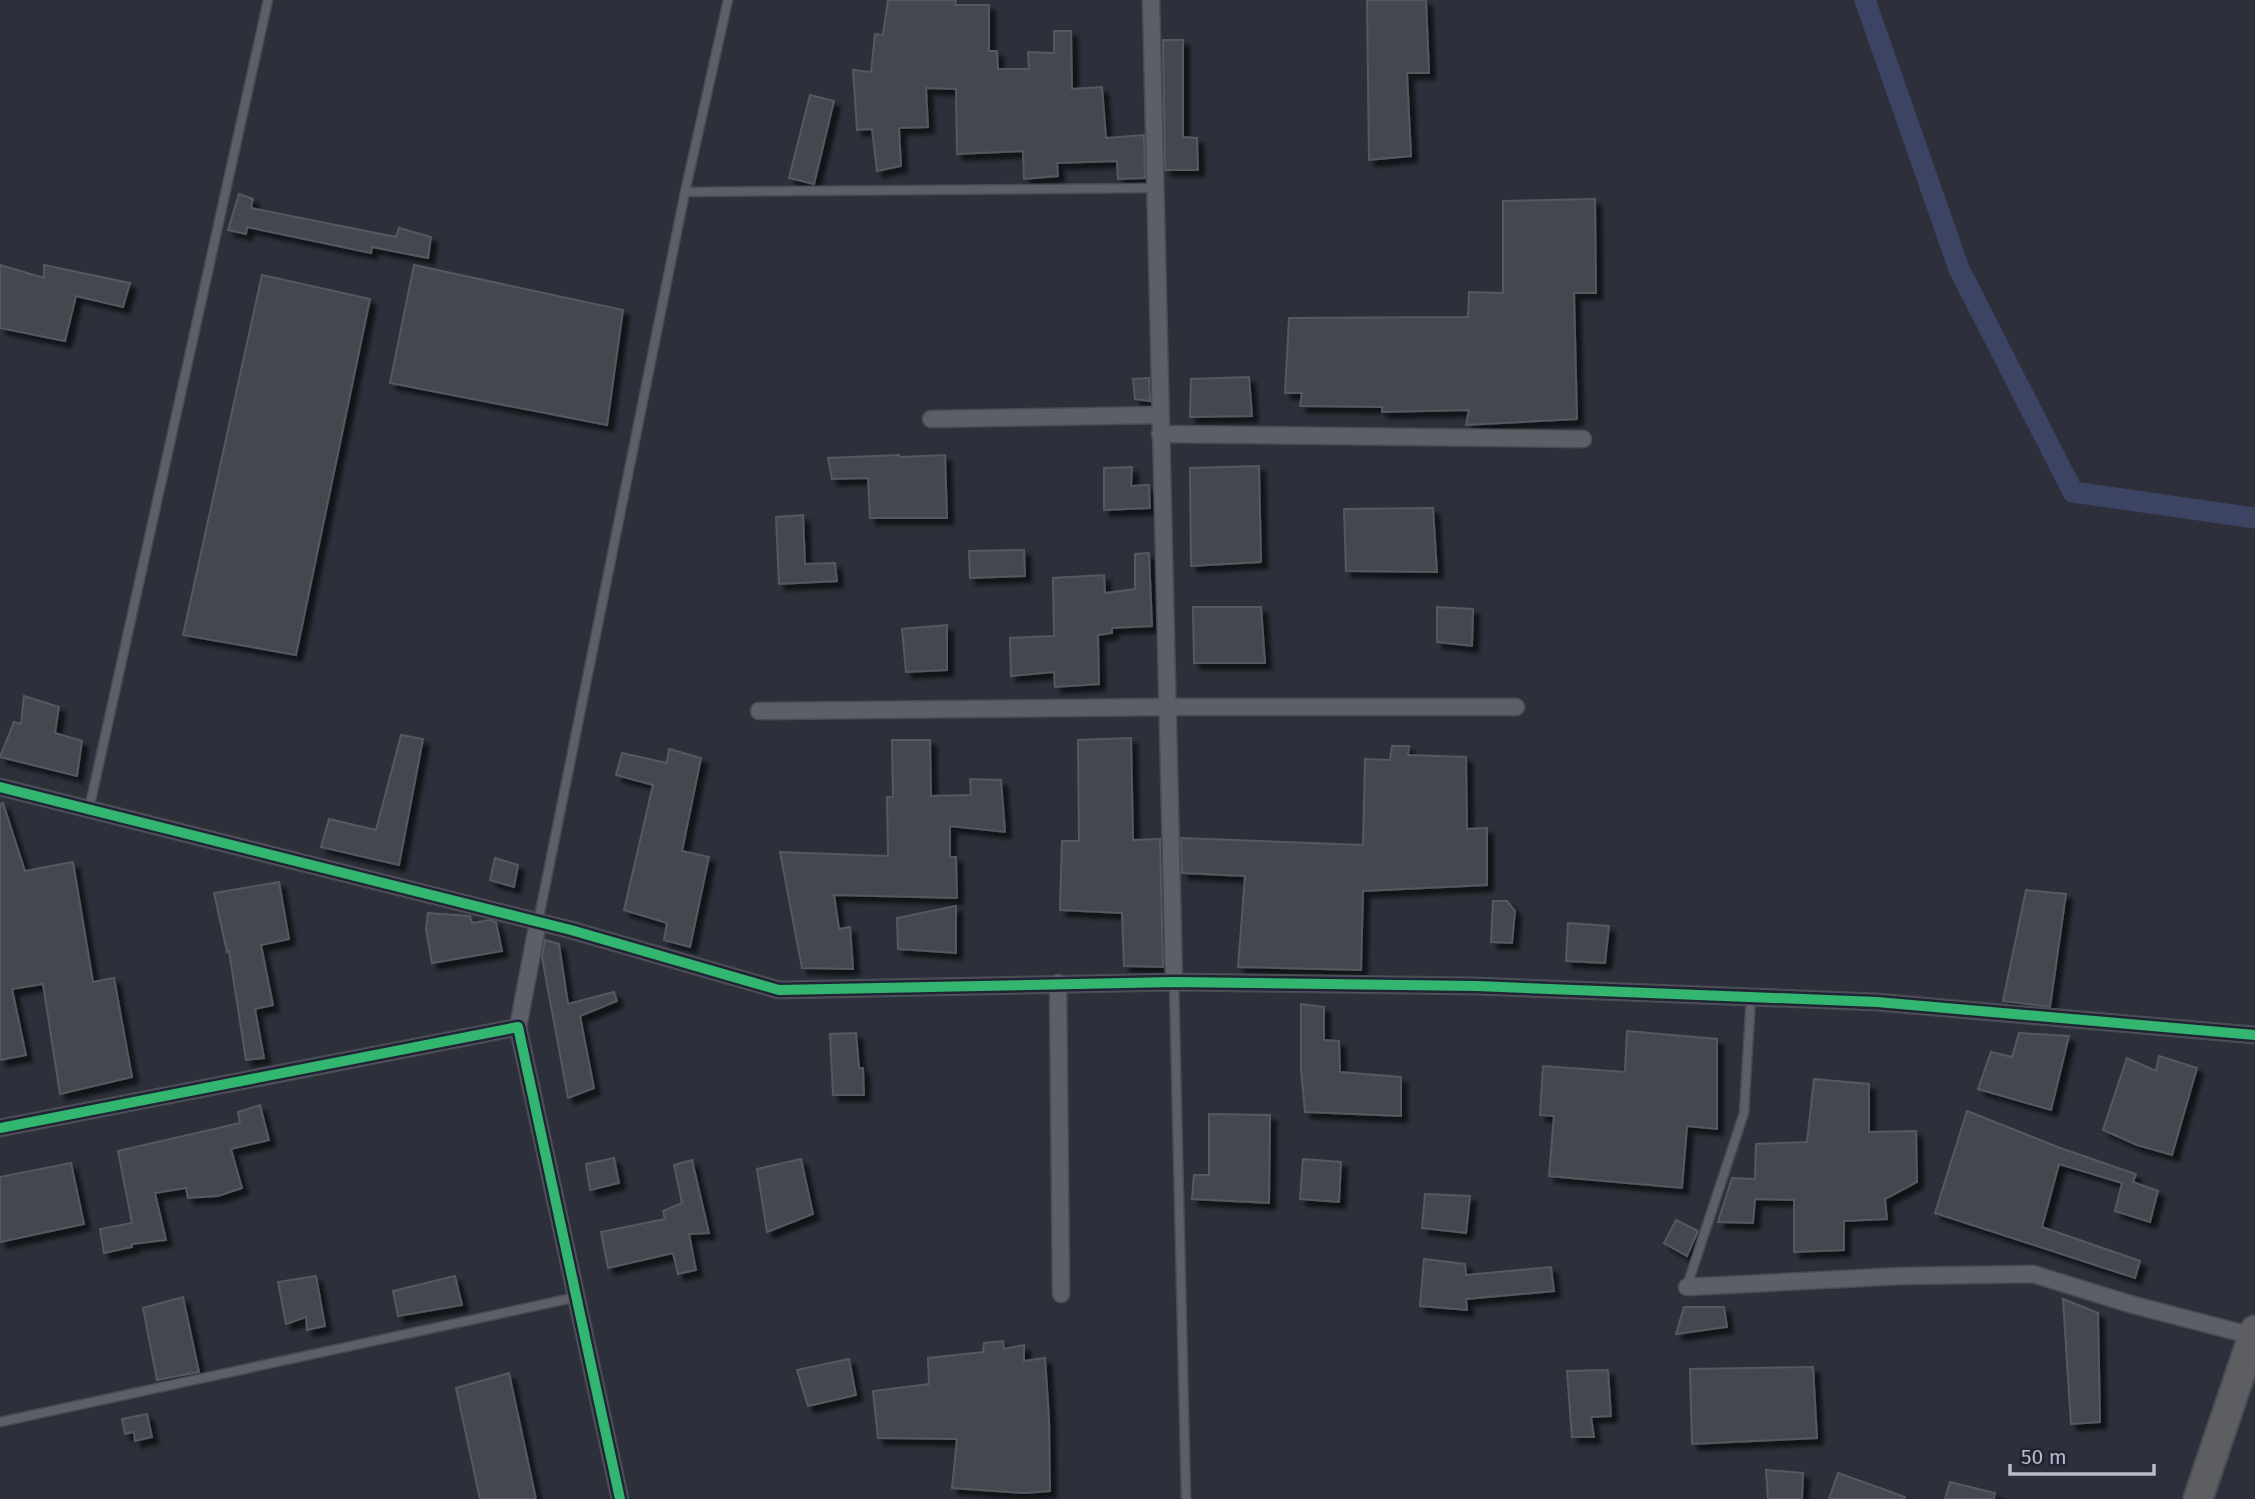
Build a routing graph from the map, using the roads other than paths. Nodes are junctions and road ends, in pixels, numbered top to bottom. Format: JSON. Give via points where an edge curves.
{"nodes":[{"id":1,"x":268,"y":0,"type":"edge"},
{"id":2,"x":728,"y":0,"type":"edge"},
{"id":3,"x":1151,"y":0,"type":"edge"},
{"id":4,"x":1154,"y":188,"type":"junction"},
{"id":5,"x":685,"y":192,"type":"junction"},
{"id":6,"x":1160,"y":415,"type":"junction"},
{"id":7,"x":931,"y":419,"type":"dead end"},
{"id":8,"x":1160,"y":433,"type":"junction"},
{"id":9,"x":1583,"y":439,"type":"dead end"},
{"id":10,"x":1167,"y":707,"type":"junction"},
{"id":11,"x":1516,"y":707,"type":"dead end"},
{"id":12,"x":759,"y":711,"type":"dead end"},
{"id":13,"x":0,"y":787,"type":"edge"},
{"id":14,"x":89,"y":809,"type":"junction"},
{"id":15,"x":538,"y":922,"type":"junction"},
{"id":16,"x":1174,"y":982,"type":"junction"},
{"id":17,"x":1058,"y":984,"type":"junction"},
{"id":18,"x":1751,"y":997,"type":"junction"},
{"id":19,"x":518,"y":1027,"type":"junction"},
{"id":20,"x":2255,"y":1035,"type":"edge"},
{"id":21,"x":0,"y":1128,"type":"edge"},
{"id":22,"x":1687,"y":1287,"type":"joint"},
{"id":23,"x":1061,"y":1294,"type":"dead end"},
{"id":24,"x":576,"y":1297,"type":"junction"},
{"id":25,"x":2254,"y":1333,"type":"edge"},
{"id":26,"x":0,"y":1422,"type":"edge"},
{"id":27,"x":620,"y":1499,"type":"edge"},
{"id":28,"x":1186,"y":1499,"type":"edge"},
{"id":29,"x":2198,"y":1499,"type":"edge"}],
"edges":[{"from":1,"to":14,"type":"lane"},
{"from":2,"to":5,"type":"lane"},
{"from":3,"to":4,"type":"street"},
{"from":4,"to":5,"type":"lane"},
{"from":4,"to":6,"type":"street"},
{"from":5,"to":15,"type":"lane"},
{"from":6,"to":7,"type":"street"},
{"from":6,"to":8,"type":"street"},
{"from":8,"to":9,"type":"street"},
{"from":8,"to":10,"type":"street"},
{"from":10,"to":11,"type":"street"},
{"from":10,"to":12,"type":"street"},
{"from":10,"to":16,"type":"street"},
{"from":13,"to":14,"type":"street"},
{"from":14,"to":15,"type":"street"},
{"from":15,"to":17,"type":"street","via":[[779,990]]},
{"from":15,"to":19,"type":"street"},
{"from":16,"to":17,"type":"street"},
{"from":16,"to":18,"type":"street","via":[[1476,986]]},
{"from":16,"to":28,"type":"lane"},
{"from":17,"to":23,"type":"street"},
{"from":18,"to":20,"type":"street","via":[[1877,1002]]},
{"from":18,"to":22,"type":"lane","via":[[1744,1113]]},
{"from":19,"to":21,"type":"street"},
{"from":19,"to":24,"type":"street"},
{"from":22,"to":25,"type":"street","via":[[2033,1274],[2130,1304]]},
{"from":24,"to":26,"type":"lane"},
{"from":24,"to":27,"type":"street"},
{"from":25,"to":29,"type":"highway"}]}
